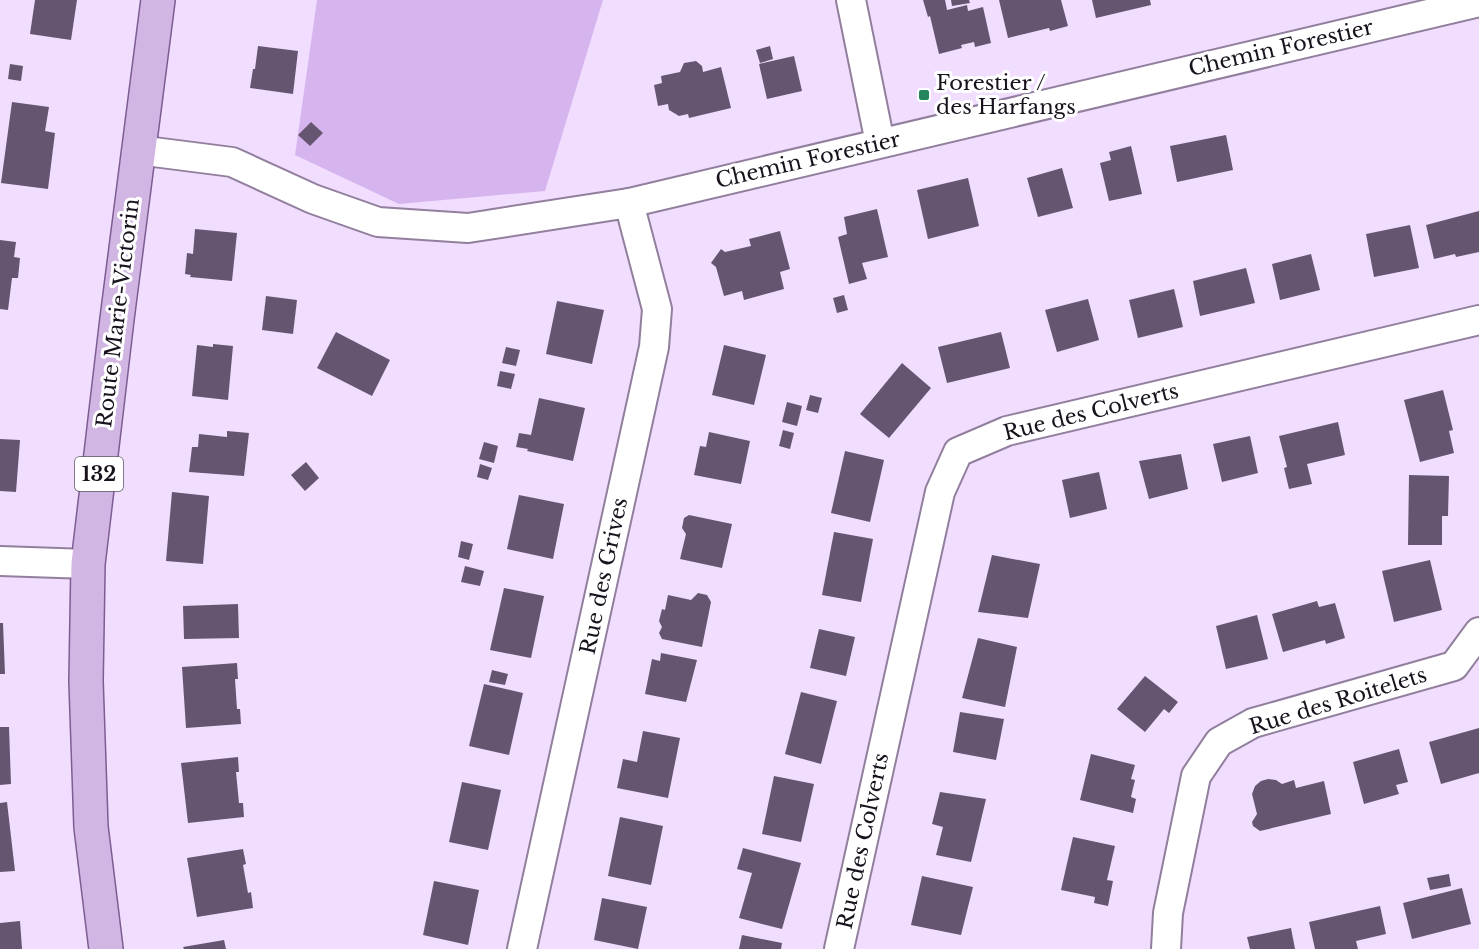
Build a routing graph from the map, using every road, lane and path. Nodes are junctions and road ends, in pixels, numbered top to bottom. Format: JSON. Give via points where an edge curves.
{"nodes":[{"id":1,"x":158,"y":0,"type":"edge"},
{"id":2,"x":851,"y":0,"type":"edge"},
{"id":3,"x":1479,"y":2,"type":"edge"},
{"id":4,"x":880,"y":142,"type":"junction"},
{"id":5,"x":138,"y":150,"type":"junction"},
{"id":6,"x":629,"y":203,"type":"junction"},
{"id":7,"x":1479,"y":320,"type":"edge"},
{"id":8,"x":0,"y":561,"type":"edge"},
{"id":9,"x":88,"y":564,"type":"junction"},
{"id":10,"x":1479,"y":632,"type":"edge"},
{"id":11,"x":106,"y":949,"type":"edge"},
{"id":12,"x":522,"y":949,"type":"edge"},
{"id":13,"x":839,"y":949,"type":"edge"},
{"id":14,"x":1166,"y":949,"type":"edge"}],
"edges":[{"from":1,"to":5,"type":"main road","name":"Route Marie-Victorin","number":"132"},
{"from":2,"to":4,"type":"street"},
{"from":3,"to":4,"type":"street","name":"Chemin Forestier"},
{"from":4,"to":6,"type":"street","name":"Chemin Forestier"},
{"from":5,"to":6,"type":"street","name":"Chemin Forestier","via":[[232,162],[313,199],[378,222],[468,228]]},
{"from":5,"to":9,"type":"main road","name":"Route Marie-Victorin","number":"132"},
{"from":6,"to":12,"type":"street","name":"Rue des Grives","via":[[657,309],[654,347]]},
{"from":7,"to":13,"type":"street","name":"Rue des Colverts","via":[[1007,431],[958,452],[940,492]]},
{"from":8,"to":9,"type":"street"},
{"from":9,"to":11,"type":"main road","name":"Route Marie-Victorin","number":"132","via":[[91,827]]},
{"from":10,"to":14,"type":"street","name":"Rue des Roitelets","via":[[1454,666],[1253,723],[1219,742],[1196,776],[1168,913]]}]}
